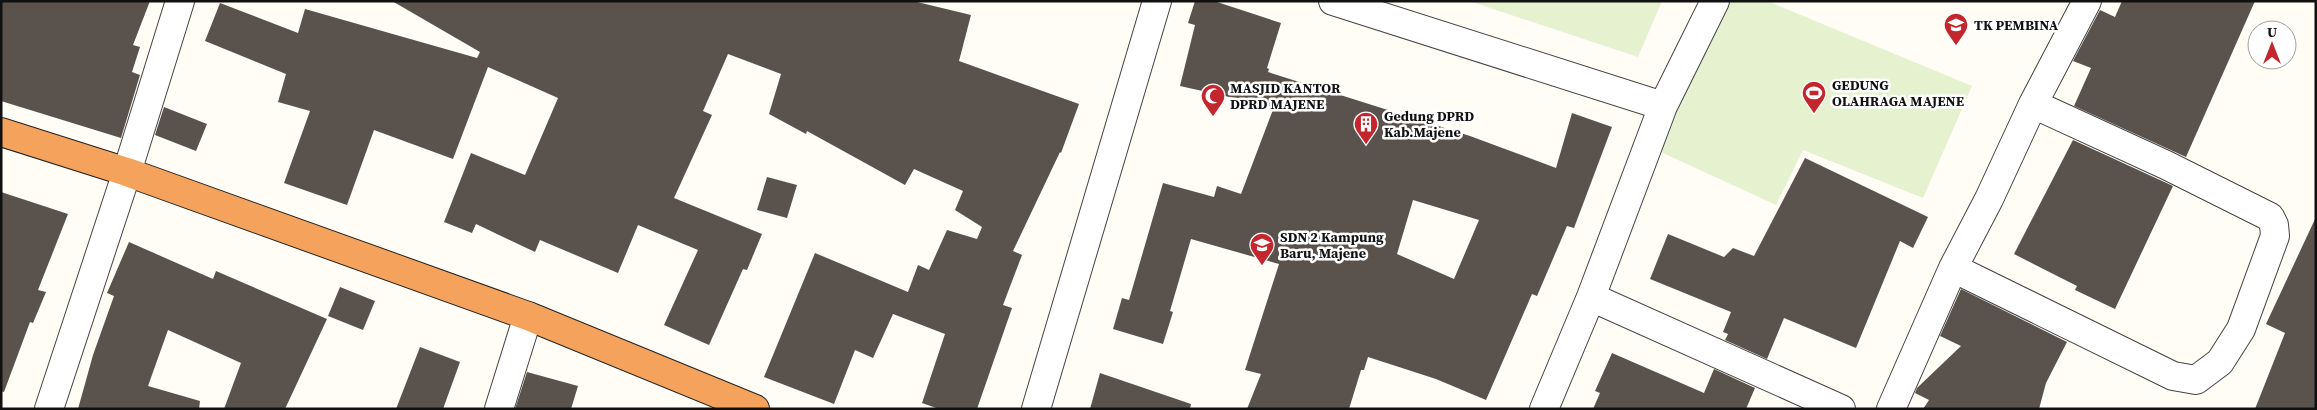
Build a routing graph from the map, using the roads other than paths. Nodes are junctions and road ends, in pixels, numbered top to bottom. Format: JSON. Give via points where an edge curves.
{"nodes":[{"id":1,"x":180,"y":1,"type":"edge"},
{"id":2,"x":1157,"y":1,"type":"edge"},
{"id":3,"x":1334,"y":1,"type":"edge"},
{"id":4,"x":1715,"y":1,"type":"edge"},
{"id":5,"x":2087,"y":1,"type":"edge"},
{"id":6,"x":2033,"y":104,"type":"junction"},
{"id":7,"x":1663,"y":106,"type":"junction"},
{"id":8,"x":1,"y":132,"type":"edge"},
{"id":9,"x":127,"y":172,"type":"junction"},
{"id":10,"x":1953,"y":268,"type":"junction"},
{"id":11,"x":1591,"y":297,"type":"junction"},
{"id":12,"x":528,"y":316,"type":"junction"},
{"id":13,"x":49,"y":409,"type":"edge"},
{"id":14,"x":499,"y":409,"type":"edge"},
{"id":15,"x":755,"y":409,"type":"edge"},
{"id":16,"x":1036,"y":409,"type":"edge"},
{"id":17,"x":1544,"y":409,"type":"edge"},
{"id":18,"x":1841,"y":409,"type":"edge"},
{"id":19,"x":1891,"y":409,"type":"edge"}],
"edges":[{"from":1,"to":9,"type":"street"},
{"from":2,"to":16,"type":"street"},
{"from":3,"to":7,"type":"street"},
{"from":4,"to":7,"type":"street"},
{"from":5,"to":6,"type":"street"},
{"from":6,"to":10,"type":"street"},
{"from":6,"to":10,"type":"street","via":[[2270,217],[2275,236],[2241,329],[2220,362],[2196,380],[2173,376]]},
{"from":7,"to":11,"type":"street"},
{"from":8,"to":9,"type":"highway"},
{"from":9,"to":12,"type":"highway"},
{"from":9,"to":13,"type":"street"},
{"from":10,"to":19,"type":"street"},
{"from":11,"to":17,"type":"street"},
{"from":11,"to":18,"type":"street"},
{"from":12,"to":14,"type":"street"},
{"from":12,"to":15,"type":"highway"}]}
